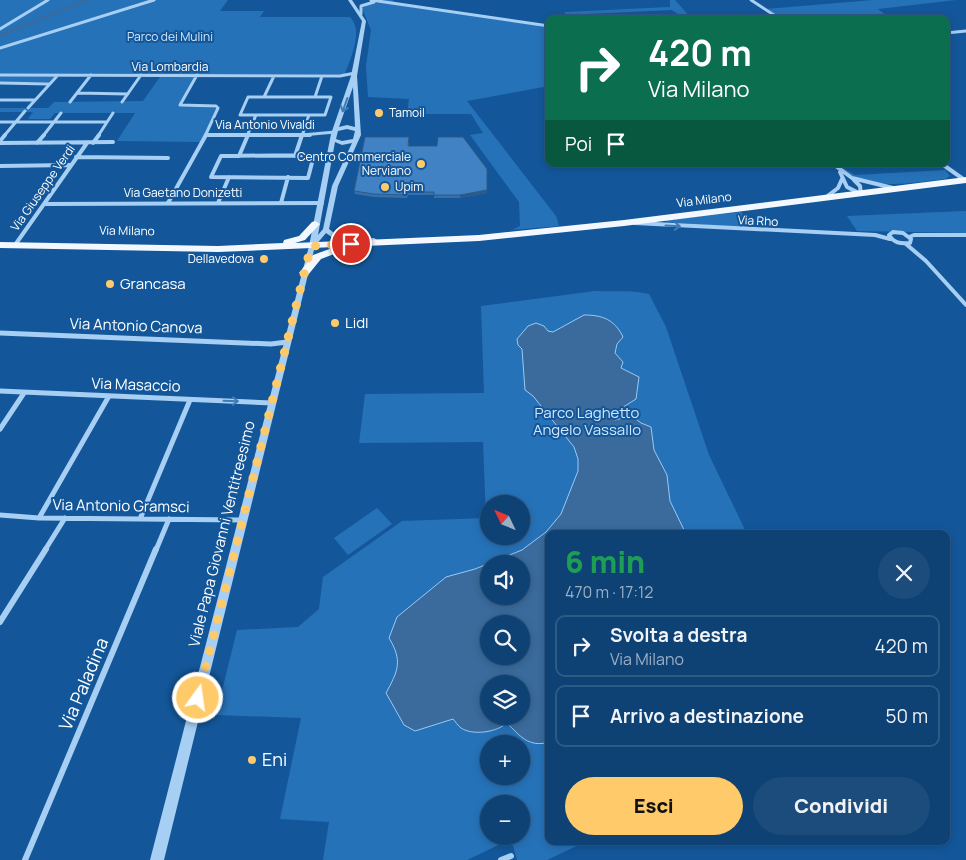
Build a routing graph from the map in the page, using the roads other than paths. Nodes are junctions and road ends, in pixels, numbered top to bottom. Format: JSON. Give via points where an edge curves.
{"nodes":[{"id":1,"x":48,"y":0,"type":"edge"},
{"id":2,"x":154,"y":0,"type":"edge"},
{"id":3,"x":348,"y":0,"type":"edge"},
{"id":4,"x":371,"y":0,"type":"edge"},
{"id":5,"x":752,"y":0,"type":"edge"},
{"id":6,"x":383,"y":1,"type":"edge"},
{"id":7,"x":361,"y":14,"type":"junction"},
{"id":8,"x":774,"y":15,"type":"edge"},
{"id":9,"x":545,"y":25,"type":"edge"},
{"id":10,"x":363,"y":27,"type":"junction"},
{"id":11,"x":0,"y":29,"type":"edge"},
{"id":12,"x":966,"y":31,"type":"edge"},
{"id":13,"x":950,"y":33,"type":"edge"},
{"id":14,"x":0,"y":48,"type":"edge"},
{"id":15,"x":0,"y":75,"type":"edge"},
{"id":16,"x":8,"y":75,"type":"junction"},
{"id":17,"x":58,"y":75,"type":"junction"},
{"id":18,"x":92,"y":75,"type":"junction"},
{"id":19,"x":141,"y":75,"type":"junction"},
{"id":20,"x":354,"y":75,"type":"junction"},
{"id":21,"x":197,"y":76,"type":"junction"},
{"id":22,"x":274,"y":76,"type":"junction"},
{"id":23,"x":322,"y":76,"type":"junction"},
{"id":24,"x":0,"y":83,"type":"edge"},
{"id":25,"x":50,"y":84,"type":"junction"},
{"id":26,"x":77,"y":93,"type":"junction"},
{"id":27,"x":128,"y":94,"type":"junction"},
{"id":28,"x":264,"y":97,"type":"junction"},
{"id":29,"x":315,"y":97,"type":"junction"},
{"id":30,"x":0,"y":100,"type":"edge"},
{"id":31,"x":35,"y":100,"type":"junction"},
{"id":32,"x":70,"y":102,"type":"dead end"},
{"id":33,"x":122,"y":102,"type":"dead end"},
{"id":34,"x":61,"y":113,"type":"dead end"},
{"id":35,"x":114,"y":113,"type":"dead end"},
{"id":36,"x":256,"y":115,"type":"junction"},
{"id":37,"x":309,"y":115,"type":"junction"},
{"id":38,"x":0,"y":122,"type":"edge"},
{"id":39,"x":16,"y":122,"type":"junction"},
{"id":40,"x":54,"y":122,"type":"junction"},
{"id":41,"x":107,"y":122,"type":"junction"},
{"id":42,"x":358,"y":130,"type":"junction"},
{"id":43,"x":206,"y":135,"type":"junction"},
{"id":44,"x":248,"y":135,"type":"junction"},
{"id":45,"x":302,"y":135,"type":"junction"},
{"id":46,"x":335,"y":135,"type":"junction"},
{"id":47,"x":356,"y":140,"type":"junction"},
{"id":48,"x":0,"y":142,"type":"edge"},
{"id":49,"x":87,"y":142,"type":"junction"},
{"id":50,"x":93,"y":142,"type":"junction"},
{"id":51,"x":112,"y":142,"type":"dead end"},
{"id":52,"x":37,"y":143,"type":"junction"},
{"id":53,"x":239,"y":156,"type":"junction"},
{"id":54,"x":295,"y":156,"type":"junction"},
{"id":55,"x":76,"y":157,"type":"junction"},
{"id":56,"x":168,"y":158,"type":"dead end"},
{"id":57,"x":70,"y":165,"type":"junction"},
{"id":58,"x":0,"y":166,"type":"edge"},
{"id":59,"x":835,"y":167,"type":"edge"},
{"id":60,"x":946,"y":167,"type":"edge"},
{"id":61,"x":840,"y":172,"type":"junction"},
{"id":62,"x":229,"y":177,"type":"junction"},
{"id":63,"x":288,"y":177,"type":"junction"},
{"id":64,"x":842,"y":178,"type":"junction"},
{"id":65,"x":851,"y":178,"type":"junction"},
{"id":66,"x":966,"y":180,"type":"edge"},
{"id":67,"x":900,"y":188,"type":"junction"},
{"id":68,"x":861,"y":194,"type":"junction"},
{"id":69,"x":824,"y":198,"type":"junction"},
{"id":70,"x":322,"y":202,"type":"junction"},
{"id":71,"x":168,"y":203,"type":"junction"},
{"id":72,"x":218,"y":203,"type":"junction"},
{"id":73,"x":280,"y":203,"type":"junction"},
{"id":74,"x":45,"y":204,"type":"junction"},
{"id":75,"x":624,"y":223,"type":"junction"},
{"id":76,"x":315,"y":224,"type":"junction"},
{"id":77,"x":326,"y":229,"type":"junction"},
{"id":78,"x":966,"y":236,"type":"edge"},
{"id":79,"x":909,"y":237,"type":"junction"},
{"id":80,"x":890,"y":239,"type":"junction"},
{"id":81,"x":444,"y":240,"type":"junction"},
{"id":82,"x":0,"y":241,"type":"edge"},
{"id":83,"x":16,"y":243,"type":"junction"},
{"id":84,"x":366,"y":244,"type":"junction"},
{"id":85,"x":906,"y":244,"type":"junction"},
{"id":86,"x":0,"y":245,"type":"edge"},
{"id":87,"x":220,"y":245,"type":"junction"},
{"id":88,"x":312,"y":246,"type":"junction"},
{"id":89,"x":253,"y":247,"type":"junction"},
{"id":90,"x":284,"y":247,"type":"junction"},
{"id":91,"x":308,"y":259,"type":"junction"},
{"id":92,"x":304,"y":272,"type":"junction"},
{"id":93,"x":966,"y":306,"type":"edge"},
{"id":94,"x":0,"y":333,"type":"edge"},
{"id":95,"x":286,"y":345,"type":"junction"},
{"id":96,"x":0,"y":391,"type":"edge"},
{"id":97,"x":24,"y":393,"type":"junction"},
{"id":98,"x":109,"y":396,"type":"junction"},
{"id":99,"x":190,"y":400,"type":"junction"},
{"id":100,"x":272,"y":403,"type":"junction"},
{"id":101,"x":0,"y":429,"type":"edge"},
{"id":102,"x":0,"y":515,"type":"edge"},
{"id":103,"x":39,"y":518,"type":"junction"},
{"id":104,"x":65,"y":518,"type":"junction"},
{"id":105,"x":140,"y":519,"type":"junction"},
{"id":106,"x":169,"y":519,"type":"junction"},
{"id":107,"x":242,"y":520,"type":"junction"},
{"id":108,"x":0,"y":622,"type":"edge"},
{"id":109,"x":512,"y":856,"type":"dead end"},
{"id":110,"x":26,"y":860,"type":"edge"},
{"id":111,"x":157,"y":860,"type":"edge"},
{"id":112,"x":501,"y":860,"type":"edge"}],
"edges":[{"from":1,"to":11,"type":"street"},
{"from":2,"to":14,"type":"street"},
{"from":3,"to":7,"type":"street"},
{"from":3,"to":10,"type":"street"},
{"from":4,"to":6,"type":"street"},
{"from":5,"to":8,"type":"street"},
{"from":6,"to":7,"type":"street","via":[[362,5]]},
{"from":6,"to":9,"type":"street"},
{"from":7,"to":10,"type":"street"},
{"from":10,"to":20,"type":"street"},
{"from":12,"to":13,"type":"street"},
{"from":15,"to":16,"type":"street","name":"Via Lombardia"},
{"from":16,"to":17,"type":"street","name":"Via Lombardia"},
{"from":16,"to":24,"type":"street"},
{"from":17,"to":18,"type":"street","name":"Via Lombardia"},
{"from":17,"to":25,"type":"street"},
{"from":18,"to":19,"type":"street","name":"Via Lombardia"},
{"from":18,"to":26,"type":"street"},
{"from":19,"to":21,"type":"street","name":"Via Lombardia"},
{"from":19,"to":27,"type":"street"},
{"from":20,"to":23,"type":"street","name":"Via Lombardia"},
{"from":20,"to":42,"type":"street"},
{"from":20,"to":46,"type":"street","one_way":true},
{"from":21,"to":22,"type":"street","name":"Via Lombardia"},
{"from":21,"to":43,"type":"street","via":[[180,106],[218,108]]},
{"from":22,"to":23,"type":"street","name":"Via Lombardia"},
{"from":22,"to":28,"type":"street"},
{"from":23,"to":29,"type":"street"},
{"from":24,"to":25,"type":"street"},
{"from":25,"to":31,"type":"street"},
{"from":26,"to":27,"type":"street"},
{"from":26,"to":32,"type":"street"},
{"from":27,"to":33,"type":"street"},
{"from":28,"to":29,"type":"street"},
{"from":28,"to":36,"type":"street","via":[[248,97],[240,115]]},
{"from":29,"to":37,"type":"street","via":[[331,97],[325,115]]},
{"from":30,"to":31,"type":"street"},
{"from":31,"to":39,"type":"street"},
{"from":34,"to":40,"type":"street"},
{"from":35,"to":41,"type":"street"},
{"from":36,"to":37,"type":"street"},
{"from":36,"to":44,"type":"street"},
{"from":37,"to":45,"type":"street"},
{"from":38,"to":39,"type":"street"},
{"from":39,"to":40,"type":"street"},
{"from":39,"to":48,"type":"street"},
{"from":40,"to":41,"type":"street"},
{"from":40,"to":52,"type":"street"},
{"from":41,"to":50,"type":"street"},
{"from":42,"to":46,"type":"street","via":[[347,127]]},
{"from":42,"to":47,"type":"street"},
{"from":43,"to":44,"type":"street","name":"Via Antonio Vivaldi"},
{"from":43,"to":71,"type":"street"},
{"from":44,"to":45,"type":"street","name":"Via Antonio Vivaldi"},
{"from":44,"to":53,"type":"street"},
{"from":45,"to":46,"type":"street","name":"Via Antonio Vivaldi"},
{"from":45,"to":54,"type":"street"},
{"from":46,"to":47,"type":"street","via":[[342,143]]},
{"from":46,"to":70,"type":"street"},
{"from":47,"to":77,"type":"street","via":[[335,186]]},
{"from":48,"to":52,"type":"street"},
{"from":49,"to":50,"type":"street"},
{"from":49,"to":52,"type":"street"},
{"from":49,"to":55,"type":"street","name":"Via Giuseppe Verdi"},
{"from":50,"to":51,"type":"street"},
{"from":53,"to":54,"type":"street"},
{"from":53,"to":62,"type":"street","via":[[221,156],[211,177]]},
{"from":54,"to":63,"type":"street","via":[[314,156],[308,178]]},
{"from":55,"to":56,"type":"street"},
{"from":55,"to":57,"type":"street","name":"Via Giuseppe Verdi"},
{"from":57,"to":58,"type":"street"},
{"from":57,"to":74,"type":"street","name":"Via Giuseppe Verdi"},
{"from":59,"to":61,"type":"street"},
{"from":60,"to":66,"type":"street"},
{"from":61,"to":64,"type":"street"},
{"from":61,"to":65,"type":"street"},
{"from":62,"to":63,"type":"street"},
{"from":62,"to":72,"type":"street"},
{"from":63,"to":73,"type":"street"},
{"from":64,"to":68,"type":"street","via":[[847,187]]},
{"from":64,"to":69,"type":"street","via":[[838,188]]},
{"from":65,"to":67,"type":"street"},
{"from":65,"to":68,"type":"street","via":[[860,186]]},
{"from":66,"to":67,"type":"main road","name":"Via Milano"},
{"from":67,"to":68,"type":"main road","name":"Via Milano"},
{"from":68,"to":69,"type":"main road","name":"Via Milano"},
{"from":69,"to":75,"type":"main road","name":"Via Milano"},
{"from":70,"to":73,"type":"street","name":"Via Gaetano Donizetti"},
{"from":70,"to":76,"type":"street"},
{"from":71,"to":72,"type":"street","name":"Via Gaetano Donizetti"},
{"from":71,"to":74,"type":"street","name":"Via Gaetano Donizetti"},
{"from":72,"to":73,"type":"street","name":"Via Gaetano Donizetti"},
{"from":74,"to":83,"type":"street","name":"Via Giuseppe Verdi"},
{"from":75,"to":80,"type":"street","name":"Via Rho","one_way":true,"via":[[875,235]]},
{"from":75,"to":81,"type":"main road","name":"Via Milano"},
{"from":76,"to":87,"type":"main road","via":[[305,236],[295,241]]},
{"from":76,"to":88,"type":"street"},
{"from":77,"to":81,"type":"street","name":"Via Milano","via":[[331,235],[344,240]]},
{"from":77,"to":88,"type":"street"},
{"from":78,"to":79,"type":"street","name":"Via Rho"},
{"from":79,"to":80,"type":"street","name":"Via Rho","via":[[893,232]]},
{"from":79,"to":85,"type":"street","via":[[910,242]]},
{"from":80,"to":85,"type":"street","name":"Via Rho"},
{"from":81,"to":84,"type":"main road","name":"Via Milano"},
{"from":82,"to":83,"type":"main road","name":"Via Milano"},
{"from":83,"to":86,"type":"main road","name":"Via Milano"},
{"from":83,"to":87,"type":"main road","name":"Via Milano"},
{"from":83,"to":89,"type":"main road","name":"Via Milano","via":[[218,249]]},
{"from":84,"to":88,"type":"main road","name":"Via Milano"},
{"from":84,"to":92,"type":"main road","via":[[327,252],[317,257]]},
{"from":85,"to":93,"type":"street","via":[[926,261]]},
{"from":87,"to":89,"type":"main road","name":"Via Milano"},
{"from":88,"to":90,"type":"main road","name":"Via Milano"},
{"from":88,"to":91,"type":"street","name":"Viale Papa Giovanni Ventitreesimo"},
{"from":89,"to":90,"type":"main road","name":"Via Milano"},
{"from":90,"to":91,"type":"main road","via":[[302,250]]},
{"from":91,"to":92,"type":"street","name":"Viale Papa Giovanni Ventitreesimo"},
{"from":92,"to":95,"type":"street","name":"Viale Papa Giovanni Ventitreesimo"},
{"from":94,"to":95,"type":"street","name":"Via Antonio Canova"},
{"from":95,"to":100,"type":"street","name":"Viale Papa Giovanni Ventitreesimo"},
{"from":96,"to":97,"type":"street","name":"Via Masaccio"},
{"from":97,"to":98,"type":"street","name":"Via Masaccio"},
{"from":97,"to":101,"type":"street"},
{"from":98,"to":99,"type":"street","name":"Via Masaccio"},
{"from":98,"to":103,"type":"street"},
{"from":99,"to":100,"type":"street","name":"Via Masaccio","one_way":true},
{"from":99,"to":105,"type":"street"},
{"from":100,"to":107,"type":"street","name":"Viale Papa Giovanni Ventitreesimo"},
{"from":102,"to":103,"type":"street","name":"Via Antonio Gramsci"},
{"from":103,"to":104,"type":"street","name":"Via Antonio Gramsci"},
{"from":104,"to":105,"type":"street","name":"Via Antonio Gramsci"},
{"from":104,"to":108,"type":"street"},
{"from":105,"to":106,"type":"street","name":"Via Antonio Gramsci"},
{"from":106,"to":107,"type":"street","name":"Via Antonio Gramsci"},
{"from":106,"to":110,"type":"street","name":"Via Paladina"},
{"from":107,"to":111,"type":"street","name":"Viale Papa Giovanni Ventitreesimo"},
{"from":109,"to":112,"type":"street"}]}
